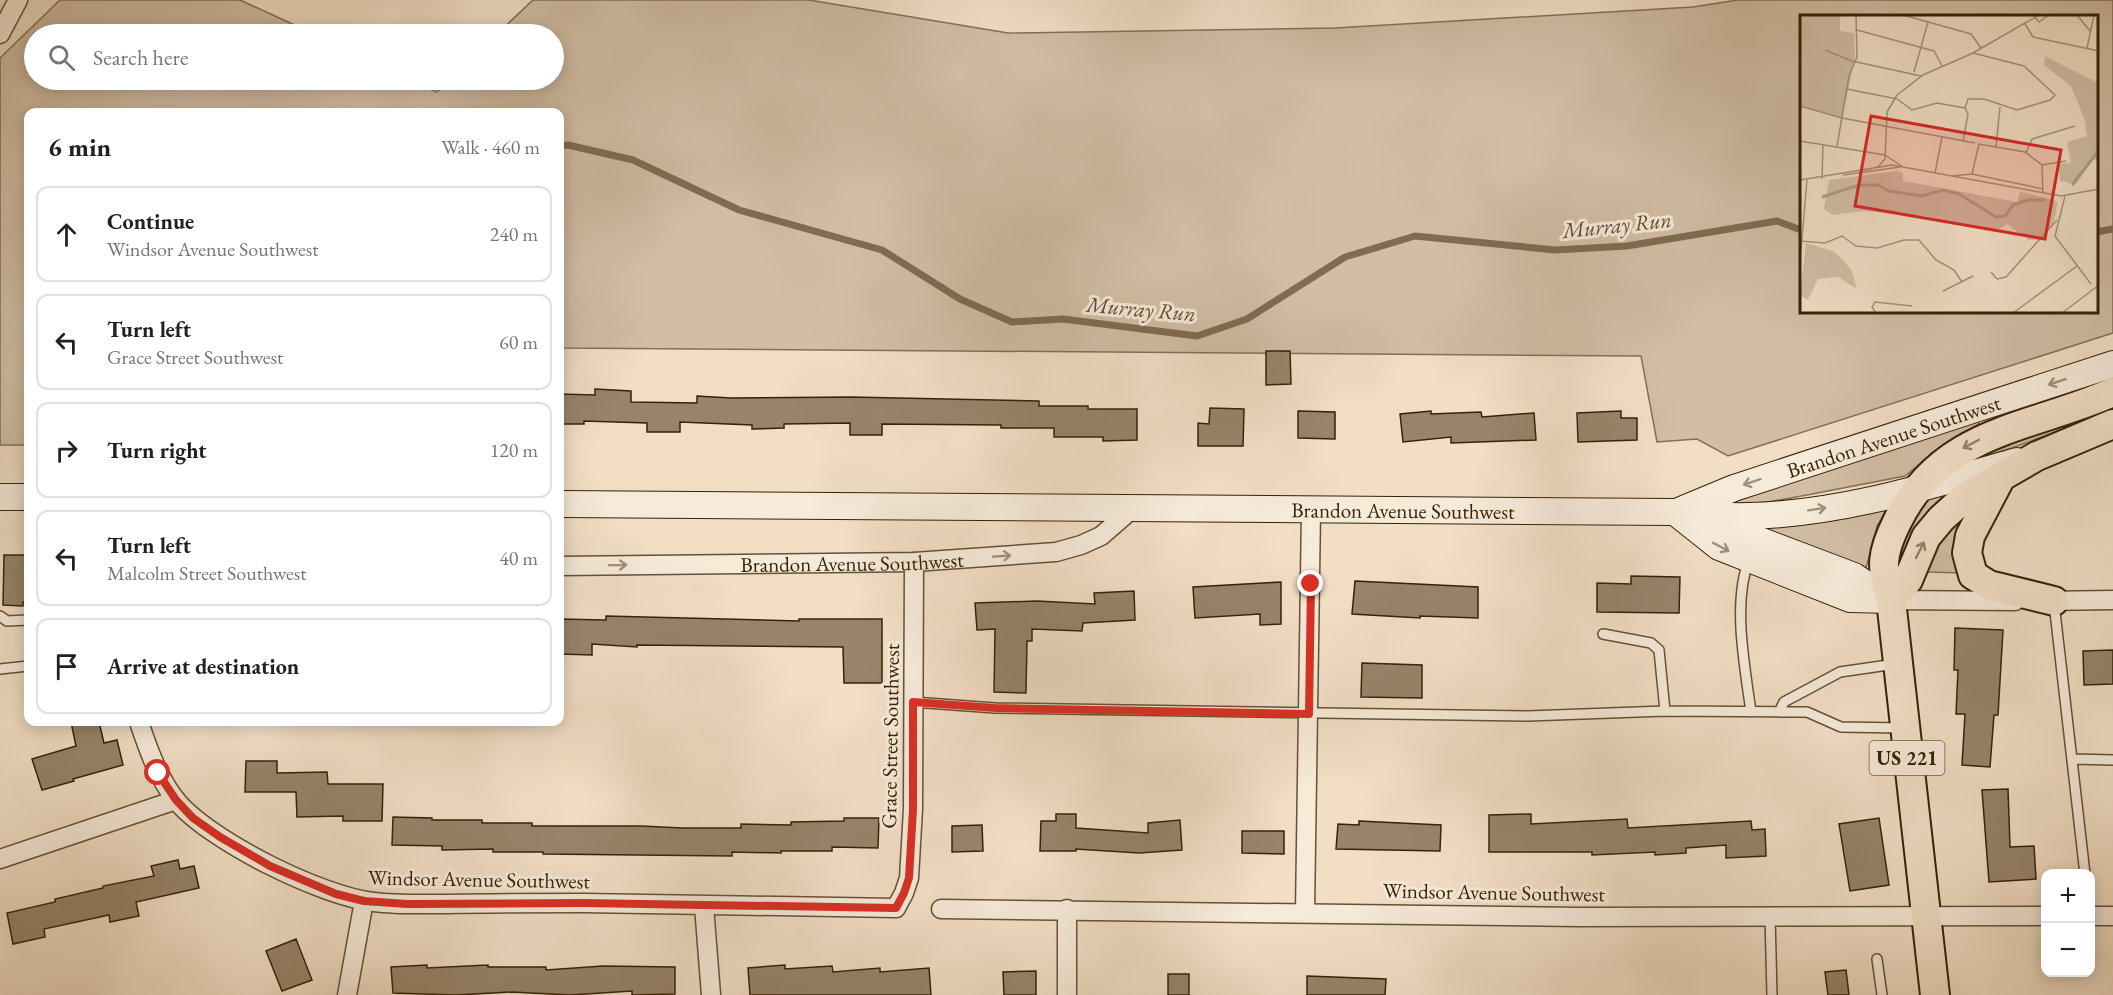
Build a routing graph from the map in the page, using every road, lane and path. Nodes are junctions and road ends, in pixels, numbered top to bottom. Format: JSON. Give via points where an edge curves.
{"nodes":[{"id":1,"x":18,"y":0,"type":"edge"},
{"id":2,"x":0,"y":34,"type":"edge"},
{"id":3,"x":2113,"y":364,"type":"edge"},
{"id":4,"x":2113,"y":392,"type":"edge"},
{"id":5,"x":2113,"y":424,"type":"edge"},
{"id":6,"x":2037,"y":456,"type":"junction"},
{"id":7,"x":2002,"y":475,"type":"junction"},
{"id":8,"x":1917,"y":489,"type":"junction"},
{"id":9,"x":0,"y":497,"type":"edge"},
{"id":10,"x":24,"y":497,"type":"edge"},
{"id":11,"x":564,"y":504,"type":"edge"},
{"id":12,"x":1132,"y":510,"type":"junction"},
{"id":13,"x":1311,"y":510,"type":"junction"},
{"id":14,"x":1675,"y":512,"type":"junction"},
{"id":15,"x":1749,"y":560,"type":"junction"},
{"id":16,"x":914,"y":562,"type":"junction"},
{"id":17,"x":564,"y":566,"type":"edge"},
{"id":18,"x":1891,"y":600,"type":"junction"},
{"id":19,"x":2113,"y":600,"type":"edge"},
{"id":20,"x":2054,"y":601,"type":"junction"},
{"id":21,"x":0,"y":616,"type":"edge"},
{"id":22,"x":24,"y":620,"type":"edge"},
{"id":23,"x":1603,"y":634,"type":"dead end"},
{"id":24,"x":1897,"y":664,"type":"junction"},
{"id":25,"x":24,"y":666,"type":"edge"},
{"id":26,"x":0,"y":669,"type":"edge"},
{"id":27,"x":913,"y":702,"type":"junction"},
{"id":28,"x":1665,"y":711,"type":"junction"},
{"id":29,"x":1751,"y":712,"type":"junction"},
{"id":30,"x":1779,"y":712,"type":"junction"},
{"id":31,"x":1309,"y":714,"type":"junction"},
{"id":32,"x":141,"y":726,"type":"edge"},
{"id":33,"x":1904,"y":728,"type":"junction"},
{"id":34,"x":2073,"y":759,"type":"junction"},
{"id":35,"x":2113,"y":760,"type":"edge"},
{"id":36,"x":176,"y":800,"type":"junction"},
{"id":37,"x":0,"y":859,"type":"edge"},
{"id":38,"x":2085,"y":869,"type":"edge"},
{"id":39,"x":364,"y":901,"type":"junction"},
{"id":40,"x":704,"y":906,"type":"junction"},
{"id":41,"x":896,"y":908,"type":"joint"},
{"id":42,"x":941,"y":909,"type":"dead end"},
{"id":43,"x":1067,"y":909,"type":"junction"},
{"id":44,"x":1305,"y":912,"type":"junction"},
{"id":45,"x":1770,"y":916,"type":"junction"},
{"id":46,"x":1926,"y":916,"type":"junction"},
{"id":47,"x":2041,"y":916,"type":"edge"},
{"id":48,"x":2095,"y":916,"type":"edge"},
{"id":49,"x":2113,"y":916,"type":"edge"},
{"id":50,"x":1877,"y":959,"type":"dead end"},
{"id":51,"x":348,"y":995,"type":"edge"},
{"id":52,"x":711,"y":995,"type":"edge"},
{"id":53,"x":1067,"y":995,"type":"edge"},
{"id":54,"x":1772,"y":995,"type":"edge"},
{"id":55,"x":1882,"y":995,"type":"edge"},
{"id":56,"x":1935,"y":995,"type":"edge"}],
"edges":[{"from":1,"to":2,"type":"street"},
{"from":3,"to":14,"type":"main road","name":"Brandon Avenue Southwest","one_way":true,"via":[[1734,488]]},
{"from":4,"to":8,"type":"main road","name":"Brandon Avenue Southwest","number":"US 221","one_way":true,"via":[[1963,448]]},
{"from":5,"to":6,"type":"main road","name":"Brandon Avenue Southwest"},
{"from":6,"to":7,"type":"main road"},
{"from":6,"to":8,"type":"main road","name":"Brandon Avenue Southwest"},
{"from":18,"to":7,"type":"main road","one_way":true,"via":[[1908,580],[1926,537],[1941,519],[1964,498]]},
{"from":7,"to":20,"type":"main road","via":[[1970,536],[1967,553],[1973,575],[1989,585]]},
{"from":14,"to":8,"type":"main road","name":"Brandon Avenue Southwest","one_way":true,"via":[[1747,516],[1792,513]]},
{"from":8,"to":18,"type":"main road","name":"Brandon Avenue Southwest","number":"US 221","via":[[1891,533],[1884,558],[1884,579]]},
{"from":9,"to":10,"type":"main road"},
{"from":11,"to":12,"type":"main road","name":"Brandon Avenue Southwest"},
{"from":12,"to":13,"type":"main road","name":"Brandon Avenue Southwest"},
{"from":16,"to":12,"type":"street","name":"Brandon Avenue Southwest","one_way":true,"via":[[1056,552],[1101,536]]},
{"from":13,"to":14,"type":"main road","name":"Brandon Avenue Southwest"},
{"from":13,"to":31,"type":"street"},
{"from":14,"to":15,"type":"main road","one_way":true,"via":[[1719,547]]},
{"from":14,"to":18,"type":"main road","via":[[1854,576]]},
{"from":15,"to":18,"type":"main road","via":[[1850,599]]},
{"from":15,"to":29,"type":"lane","via":[[1740,628]]},
{"from":17,"to":16,"type":"street","name":"Brandon Avenue Southwest","one_way":true},
{"from":16,"to":27,"type":"street","name":"Grace Street Southwest"},
{"from":18,"to":20,"type":"street"},
{"from":18,"to":24,"type":"main road","number":"US 221"},
{"from":19,"to":20,"type":"street"},
{"from":20,"to":34,"type":"lane"},
{"from":21,"to":22,"type":"lane","via":[[7,621]]},
{"from":23,"to":28,"type":"lane","via":[[1651,644],[1659,650]]},
{"from":24,"to":30,"type":"lane","via":[[1840,672],[1784,702]]},
{"from":24,"to":33,"type":"main road","number":"US 221"},
{"from":25,"to":26,"type":"lane"},
{"from":27,"to":31,"type":"lane","via":[[995,708]]},
{"from":27,"to":41,"type":"street","name":"Grace Street Southwest","via":[[909,878]]},
{"from":28,"to":29,"type":"lane"},
{"from":28,"to":31,"type":"lane","via":[[1528,716]]},
{"from":29,"to":30,"type":"lane"},
{"from":30,"to":33,"type":"lane","via":[[1807,712],[1841,727]]},
{"from":31,"to":44,"type":"street"},
{"from":32,"to":36,"type":"street","name":"Windsor Avenue Southwest","via":[[158,773]]},
{"from":33,"to":46,"type":"main road","number":"US 221"},
{"from":34,"to":35,"type":"lane"},
{"from":34,"to":38,"type":"lane"},
{"from":36,"to":37,"type":"street"},
{"from":36,"to":39,"type":"street","name":"Windsor Avenue Southwest","via":[[220,837],[270,866],[336,894]]},
{"from":39,"to":40,"type":"street","name":"Windsor Avenue Southwest"},
{"from":39,"to":51,"type":"street"},
{"from":40,"to":41,"type":"street","name":"Windsor Avenue Southwest"},
{"from":40,"to":52,"type":"street"},
{"from":42,"to":43,"type":"street","name":"Windsor Avenue Southwest"},
{"from":43,"to":44,"type":"street","name":"Windsor Avenue Southwest"},
{"from":43,"to":53,"type":"street"},
{"from":44,"to":45,"type":"street","name":"Windsor Avenue Southwest"},
{"from":45,"to":46,"type":"street","name":"Windsor Avenue Southwest"},
{"from":45,"to":54,"type":"lane"},
{"from":46,"to":47,"type":"street","name":"Windsor Avenue Southwest"},
{"from":46,"to":56,"type":"main road","number":"US 221"},
{"from":48,"to":49,"type":"street"},
{"from":50,"to":55,"type":"lane"}]}
